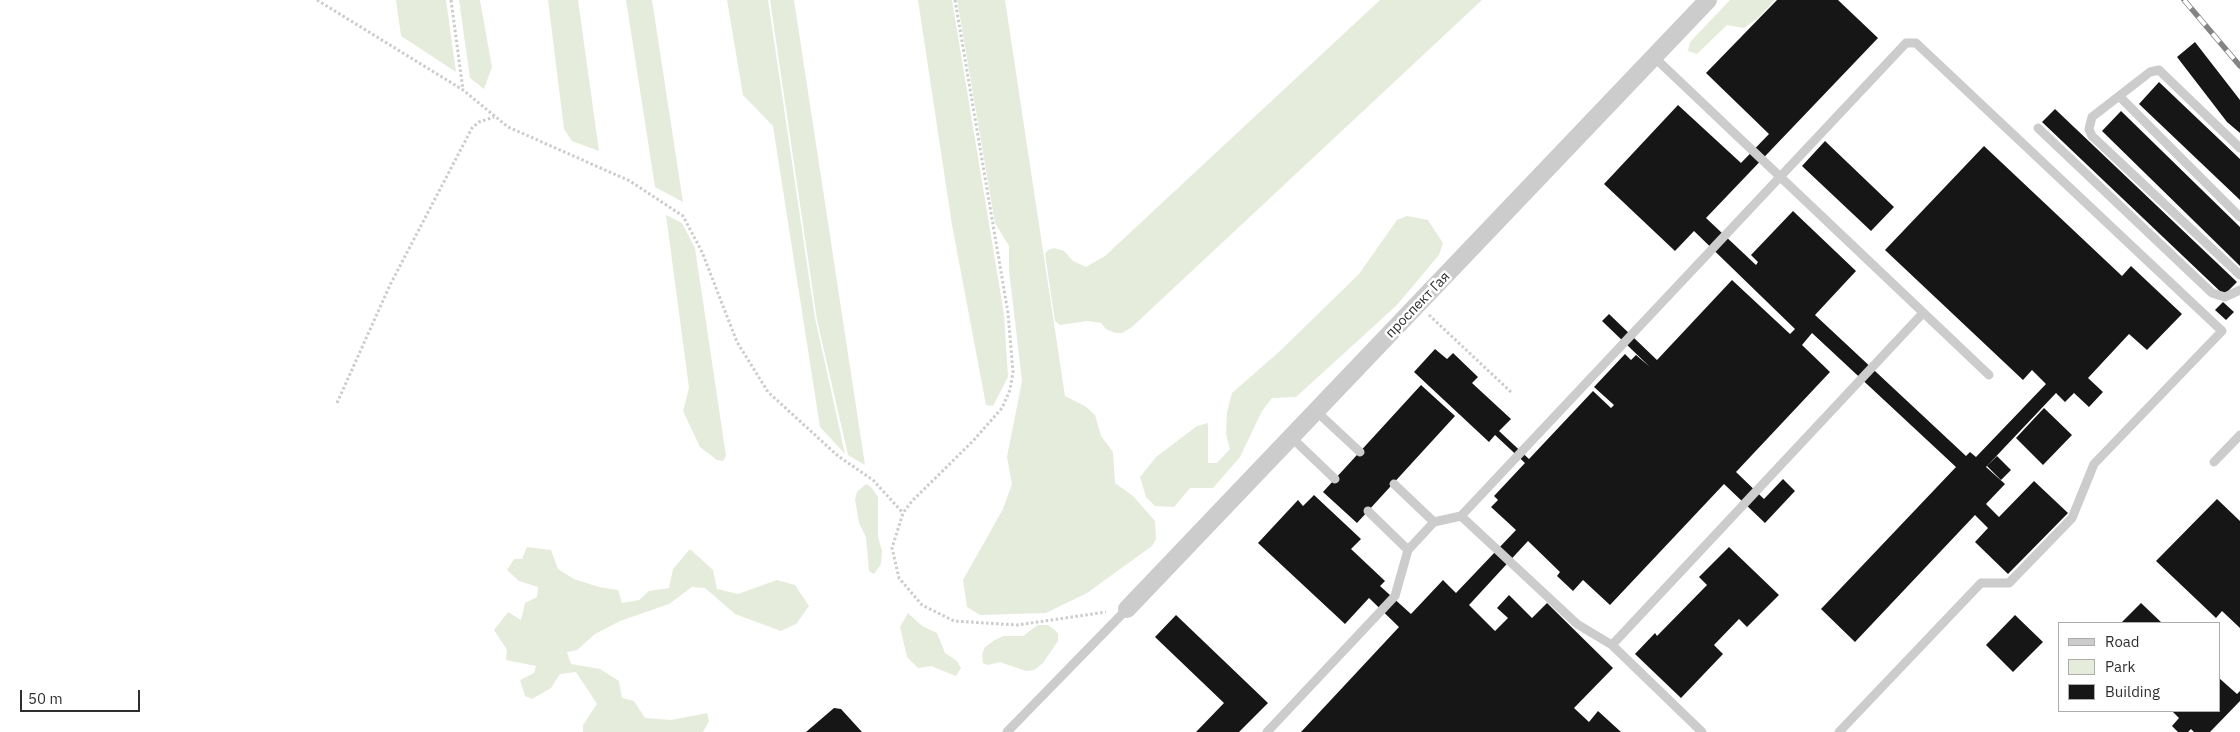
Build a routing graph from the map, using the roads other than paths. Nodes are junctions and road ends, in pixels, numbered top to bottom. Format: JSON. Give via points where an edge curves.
{"nodes":[{"id":1,"x":1708,"y":0,"type":"edge"},
{"id":2,"x":1654,"y":57,"type":"junction"},
{"id":3,"x":2119,"y":96,"type":"junction"},
{"id":4,"x":2038,"y":128,"type":"dead end"},
{"id":5,"x":2240,"y":148,"type":"edge"},
{"id":6,"x":1780,"y":177,"type":"junction"},
{"id":7,"x":2240,"y":217,"type":"edge"},
{"id":8,"x":2240,"y":275,"type":"edge"},
{"id":9,"x":2240,"y":290,"type":"edge"},
{"id":10,"x":1923,"y":313,"type":"junction"},
{"id":11,"x":1989,"y":375,"type":"dead end"},
{"id":12,"x":1316,"y":411,"type":"junction"},
{"id":13,"x":2240,"y":435,"type":"edge"},
{"id":14,"x":1291,"y":437,"type":"junction"},
{"id":15,"x":1360,"y":452,"type":"dead end"},
{"id":16,"x":2214,"y":462,"type":"dead end"},
{"id":17,"x":1335,"y":479,"type":"dead end"},
{"id":18,"x":1394,"y":484,"type":"dead end"},
{"id":19,"x":1368,"y":512,"type":"dead end"},
{"id":20,"x":1460,"y":516,"type":"junction"},
{"id":21,"x":1434,"y":522,"type":"junction"},
{"id":22,"x":1408,"y":550,"type":"junction"},
{"id":23,"x":1127,"y":609,"type":"joint"},
{"id":24,"x":1612,"y":645,"type":"junction"},
{"id":25,"x":1007,"y":732,"type":"edge"},
{"id":26,"x":1268,"y":732,"type":"edge"},
{"id":27,"x":1702,"y":732,"type":"edge"},
{"id":28,"x":1839,"y":732,"type":"edge"}],
"edges":[{"from":1,"to":2,"type":"street","name":"проспект Гая"},
{"from":2,"to":6,"type":"lane"},
{"from":2,"to":12,"type":"street","name":"проспект Гая"},
{"from":3,"to":5,"type":"lane","via":[[2150,72],[2159,70]]},
{"from":3,"to":7,"type":"lane"},
{"from":3,"to":8,"type":"lane","via":[[2092,117],[2089,129],[2092,136]]},
{"from":4,"to":9,"type":"lane","via":[[2212,293],[2225,297]]},
{"from":6,"to":10,"type":"lane"},
{"from":6,"to":20,"type":"lane"},
{"from":6,"to":28,"type":"lane","via":[[1906,43],[1916,42],[2222,331],[2094,464],[2072,518],[2009,583],[1981,583]]},
{"from":10,"to":11,"type":"lane"},
{"from":10,"to":24,"type":"lane"},
{"from":12,"to":14,"type":"street","name":"проспект Гая"},
{"from":12,"to":15,"type":"lane"},
{"from":13,"to":16,"type":"lane"},
{"from":14,"to":17,"type":"lane"},
{"from":14,"to":23,"type":"street","name":"проспект Гая"},
{"from":18,"to":21,"type":"lane"},
{"from":19,"to":22,"type":"lane"},
{"from":20,"to":21,"type":"lane"},
{"from":20,"to":24,"type":"lane","via":[[1577,624]]},
{"from":21,"to":22,"type":"lane"},
{"from":22,"to":26,"type":"lane","via":[[1395,596]]},
{"from":23,"to":25,"type":"lane"},
{"from":24,"to":27,"type":"lane"}]}
